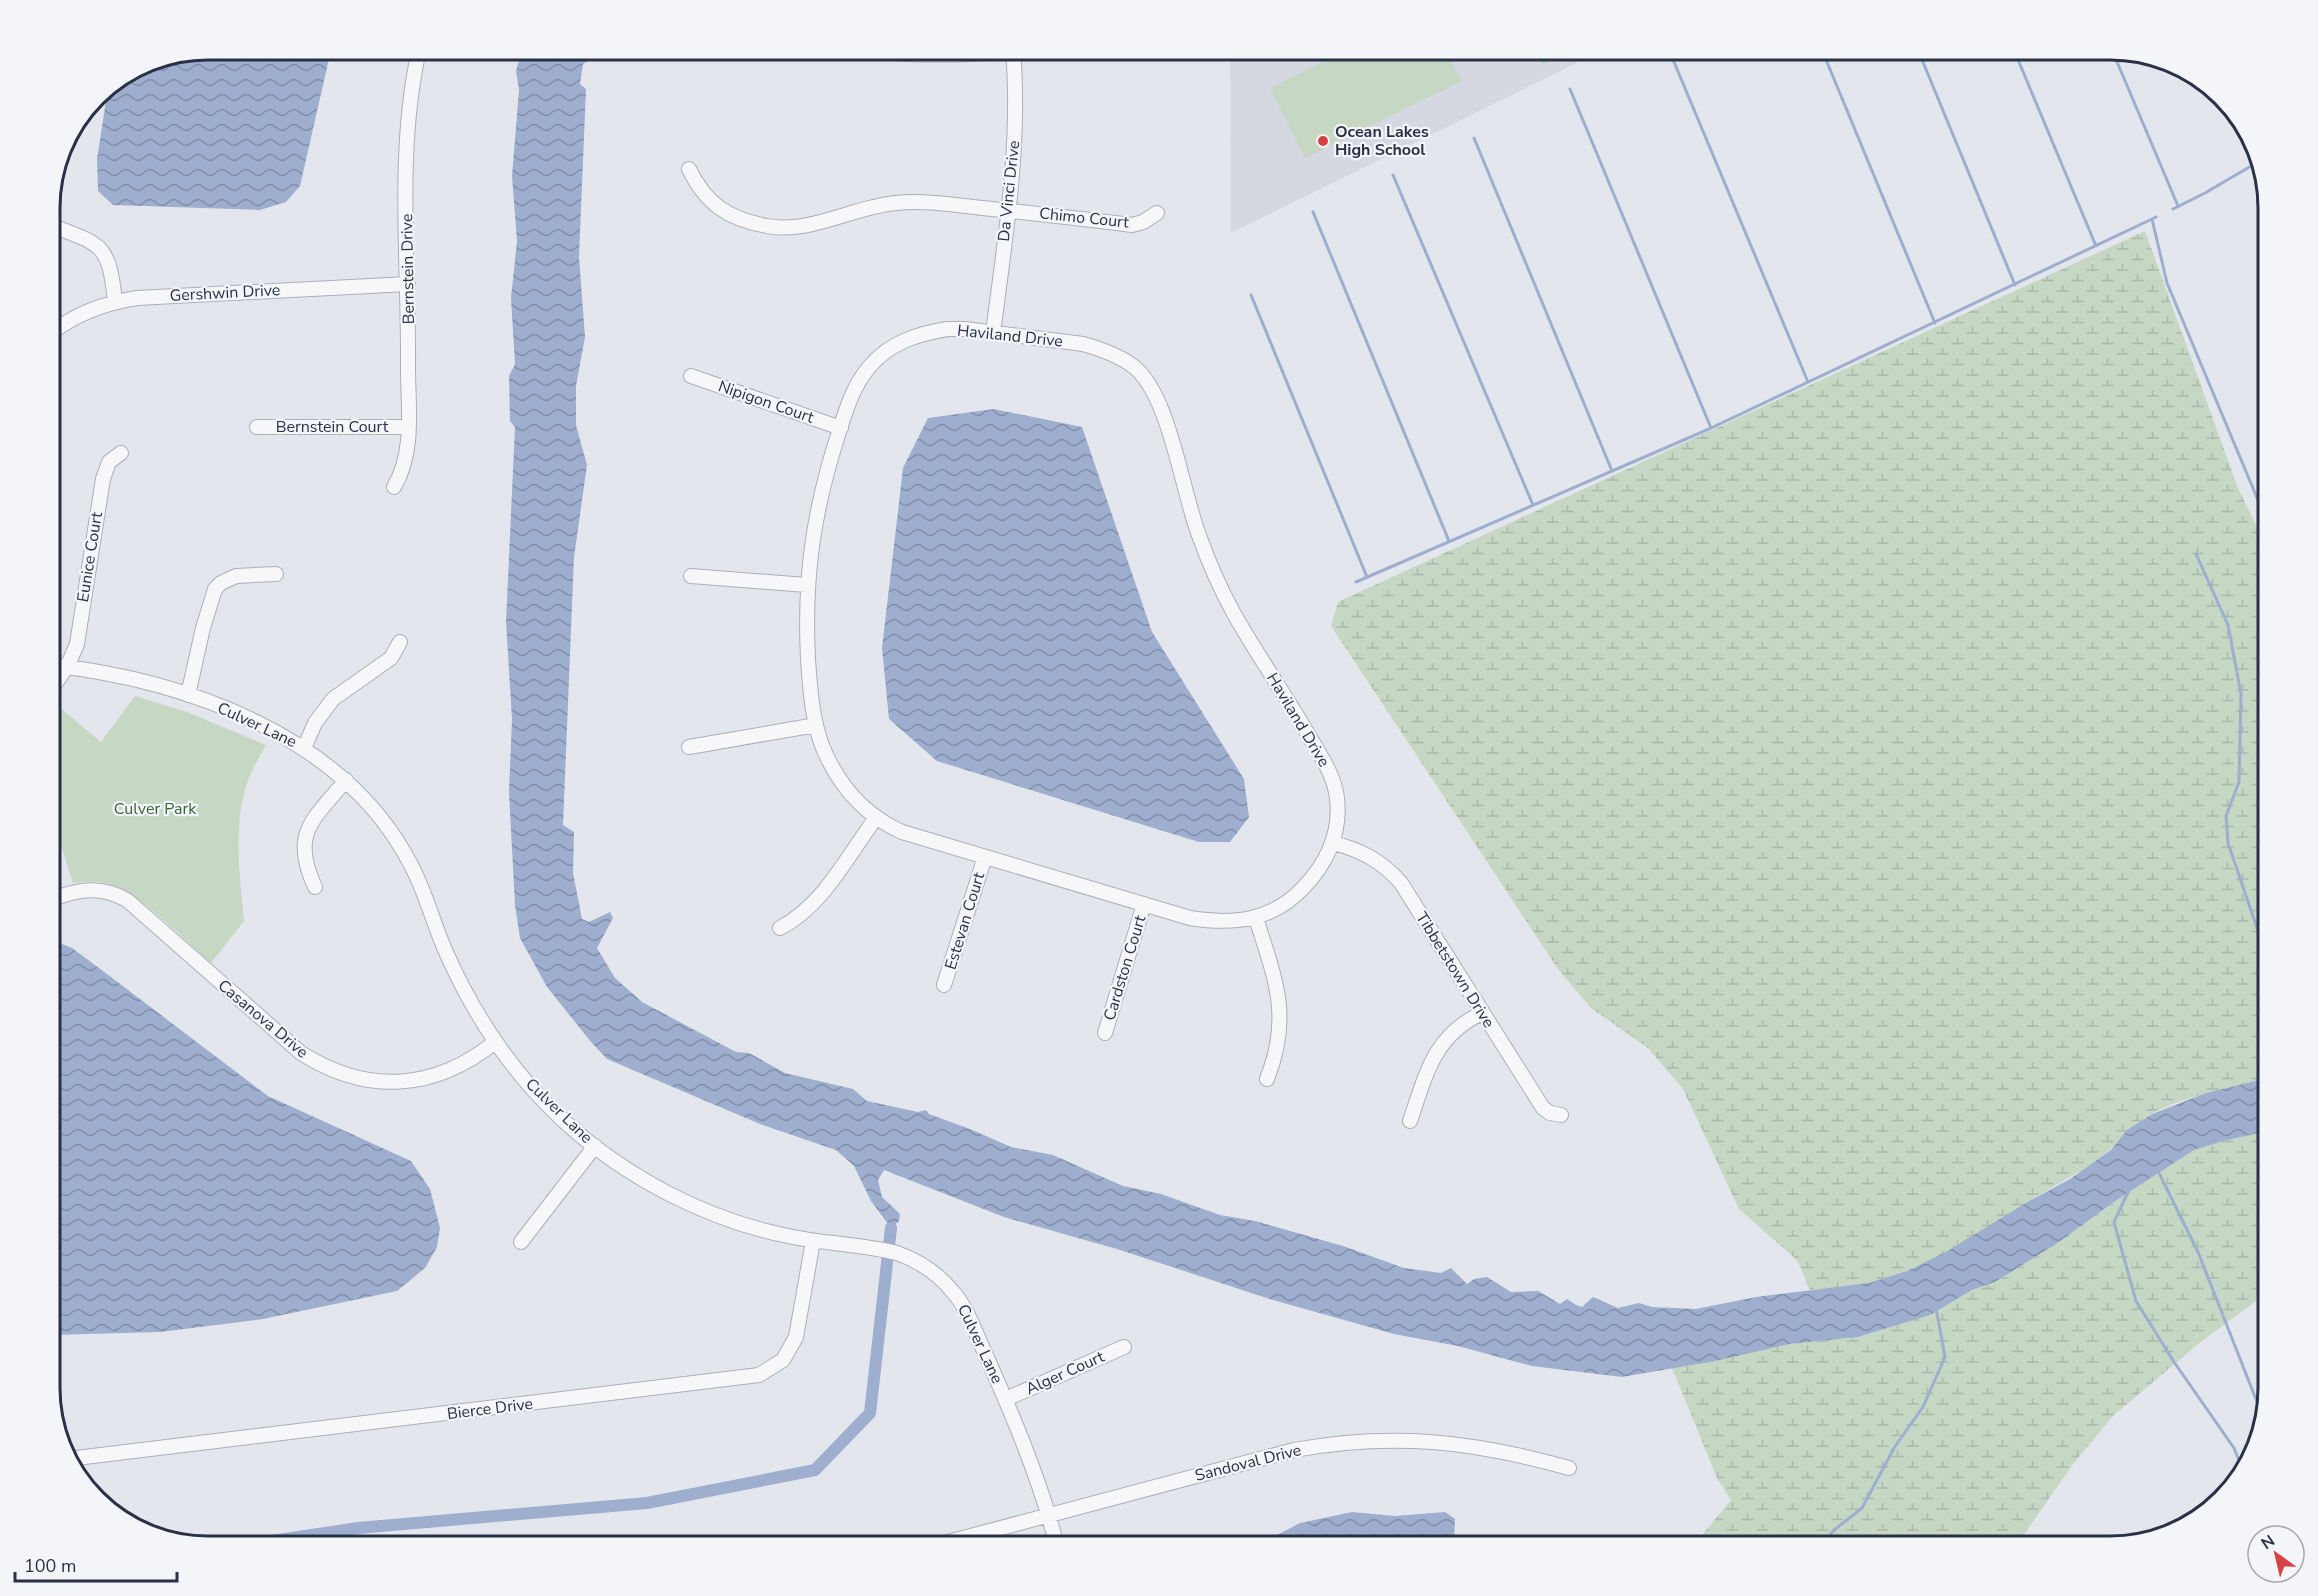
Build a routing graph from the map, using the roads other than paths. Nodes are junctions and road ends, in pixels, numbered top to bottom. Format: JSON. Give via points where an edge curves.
{"nodes":[{"id":1,"x":417,"y":60,"type":"edge"},
{"id":2,"x":1013,"y":60,"type":"edge"},
{"id":3,"x":689,"y":169,"type":"dead end"},
{"id":4,"x":1008,"y":211,"type":"junction"},
{"id":5,"x":1157,"y":213,"type":"dead end"},
{"id":6,"x":60,"y":229,"type":"edge"},
{"id":7,"x":408,"y":284,"type":"junction"},
{"id":8,"x":115,"y":302,"type":"junction"},
{"id":9,"x":60,"y":327,"type":"edge"},
{"id":10,"x":993,"y":333,"type":"junction"},
{"id":11,"x":691,"y":376,"type":"dead end"},
{"id":12,"x":257,"y":427,"type":"dead end"},
{"id":13,"x":408,"y":427,"type":"junction"},
{"id":14,"x":840,"y":428,"type":"junction"},
{"id":15,"x":121,"y":453,"type":"dead end"},
{"id":16,"x":394,"y":487,"type":"dead end"},
{"id":17,"x":276,"y":574,"type":"dead end"},
{"id":18,"x":691,"y":576,"type":"dead end"},
{"id":19,"x":807,"y":585,"type":"junction"},
{"id":20,"x":400,"y":642,"type":"dead end"},
{"id":21,"x":60,"y":666,"type":"edge"},
{"id":22,"x":67,"y":667,"type":"junction"},
{"id":23,"x":60,"y":677,"type":"edge"},
{"id":24,"x":188,"y":695,"type":"junction"},
{"id":25,"x":816,"y":725,"type":"junction"},
{"id":26,"x":690,"y":747,"type":"dead end"},
{"id":27,"x":304,"y":748,"type":"junction"},
{"id":28,"x":346,"y":780,"type":"junction"},
{"id":29,"x":876,"y":818,"type":"junction"},
{"id":30,"x":1333,"y":843,"type":"junction"},
{"id":31,"x":985,"y":857,"type":"junction"},
{"id":32,"x":315,"y":887,"type":"dead end"},
{"id":33,"x":60,"y":897,"type":"edge"},
{"id":34,"x":1144,"y":904,"type":"junction"},
{"id":35,"x":1256,"y":918,"type":"junction"},
{"id":36,"x":780,"y":928,"type":"dead end"},
{"id":37,"x":944,"y":985,"type":"dead end"},
{"id":38,"x":1482,"y":1013,"type":"junction"},
{"id":39,"x":1105,"y":1033,"type":"dead end"},
{"id":40,"x":495,"y":1042,"type":"junction"},
{"id":41,"x":1267,"y":1079,"type":"dead end"},
{"id":42,"x":1561,"y":1115,"type":"dead end"},
{"id":43,"x":1410,"y":1121,"type":"dead end"},
{"id":44,"x":595,"y":1146,"type":"junction"},
{"id":45,"x":813,"y":1240,"type":"junction"},
{"id":46,"x":521,"y":1242,"type":"dead end"},
{"id":47,"x":1124,"y":1347,"type":"dead end"},
{"id":48,"x":1006,"y":1399,"type":"junction"},
{"id":49,"x":78,"y":1458,"type":"edge"},
{"id":50,"x":1569,"y":1468,"type":"dead end"},
{"id":51,"x":1049,"y":1515,"type":"junction"},
{"id":52,"x":970,"y":1536,"type":"edge"},
{"id":53,"x":1054,"y":1536,"type":"edge"}],
"edges":[{"from":1,"to":7,"type":"street","name":"Bernstein Drive","via":[[409,116]]},
{"from":2,"to":4,"type":"street","name":"Da Vinci Drive","via":[[1015,117]]},
{"from":3,"to":4,"type":"street","name":"Chimo Court","via":[[716,206],[767,226],[807,225],[863,208],[896,203]]},
{"from":4,"to":5,"type":"street","name":"Chimo Court","via":[[1132,225]]},
{"from":4,"to":10,"type":"street","name":"Da Vinci Drive"},
{"from":6,"to":8,"type":"street","via":[[89,240],[105,254],[111,265]]},
{"from":7,"to":8,"type":"street","name":"Gershwin Drive"},
{"from":7,"to":13,"type":"street","name":"Bernstein Drive"},
{"from":8,"to":9,"type":"street","name":"Gershwin Drive","via":[[77,315]]},
{"from":10,"to":14,"type":"street","name":"Haviland Drive","via":[[947,329],[896,344],[861,378]]},
{"from":10,"to":30,"type":"street","name":"Haviland Drive","via":[[1101,349],[1134,367],[1152,388],[1215,575],[1333,780],[1338,812]]},
{"from":11,"to":14,"type":"street","name":"Nipigon Court"},
{"from":12,"to":13,"type":"street","name":"Bernstein Court"},
{"from":13,"to":16,"type":"street","name":"Bernstein Drive","via":[[405,463]]},
{"from":14,"to":19,"type":"street","name":"Haviland Drive","via":[[823,480]]},
{"from":15,"to":22,"type":"street","name":"Eunice Court","via":[[105,470],[77,644]]},
{"from":17,"to":24,"type":"street","via":[[236,576],[215,590]]},
{"from":18,"to":19,"type":"street"},
{"from":19,"to":25,"type":"street","name":"Haviland Drive","via":[[809,673]]},
{"from":20,"to":27,"type":"street","via":[[391,658],[333,699],[315,723]]},
{"from":21,"to":22,"type":"street","name":"Culver Lane"},
{"from":22,"to":23,"type":"street","name":"Eunice Court"},
{"from":22,"to":24,"type":"street","name":"Culver Lane"},
{"from":24,"to":27,"type":"street","name":"Culver Lane","via":[[280,733]]},
{"from":25,"to":26,"type":"street"},
{"from":25,"to":29,"type":"street","name":"Haviland Drive","via":[[841,782]]},
{"from":27,"to":28,"type":"street","name":"Culver Lane"},
{"from":28,"to":32,"type":"street","via":[[308,826],[303,848]]},
{"from":28,"to":40,"type":"street","name":"Culver Lane","via":[[382,818],[411,864],[461,985]]},
{"from":29,"to":31,"type":"street","name":"Haviland Drive","via":[[902,832]]},
{"from":29,"to":36,"type":"street","via":[[818,898],[794,921]]},
{"from":30,"to":35,"type":"street","name":"Haviland Drive","via":[[1322,864],[1295,897]]},
{"from":30,"to":38,"type":"street","name":"Tibbetstown Drive","via":[[1366,854],[1389,869]]},
{"from":31,"to":34,"type":"street","name":"Haviland Drive"},
{"from":31,"to":37,"type":"street","name":"Estevan Court"},
{"from":33,"to":40,"type":"street","name":"Casanova Drive","via":[[92,889],[127,900],[301,1053],[351,1077],[394,1083],[431,1077],[469,1060]]},
{"from":34,"to":35,"type":"street","name":"Haviland Drive","via":[[1209,921]]},
{"from":34,"to":39,"type":"street","name":"Cardston Court"},
{"from":35,"to":41,"type":"street","via":[[1280,1010],[1279,1042]]},
{"from":38,"to":42,"type":"street","name":"Tibbetstown Drive","via":[[1543,1108]]},
{"from":38,"to":43,"type":"street","via":[[1458,1026],[1438,1048]]},
{"from":40,"to":44,"type":"street","name":"Culver Lane","via":[[537,1094]]},
{"from":44,"to":45,"type":"street","name":"Culver Lane","via":[[691,1204],[752,1227]]},
{"from":44,"to":46,"type":"street"},
{"from":45,"to":48,"type":"street","name":"Culver Lane","via":[[897,1253],[939,1277],[957,1296]]},
{"from":45,"to":49,"type":"street","name":"Bierce Drive","via":[[796,1337],[783,1360],[759,1375]]},
{"from":47,"to":48,"type":"street","name":"Alger Court"},
{"from":48,"to":51,"type":"street","name":"Culver Lane"},
{"from":50,"to":51,"type":"street","name":"Sandoval Drive","via":[[1469,1445],[1362,1441],[1294,1450]]},
{"from":51,"to":52,"type":"street","name":"Sandoval Drive"},
{"from":51,"to":53,"type":"street","name":"Culver Lane"}]}
